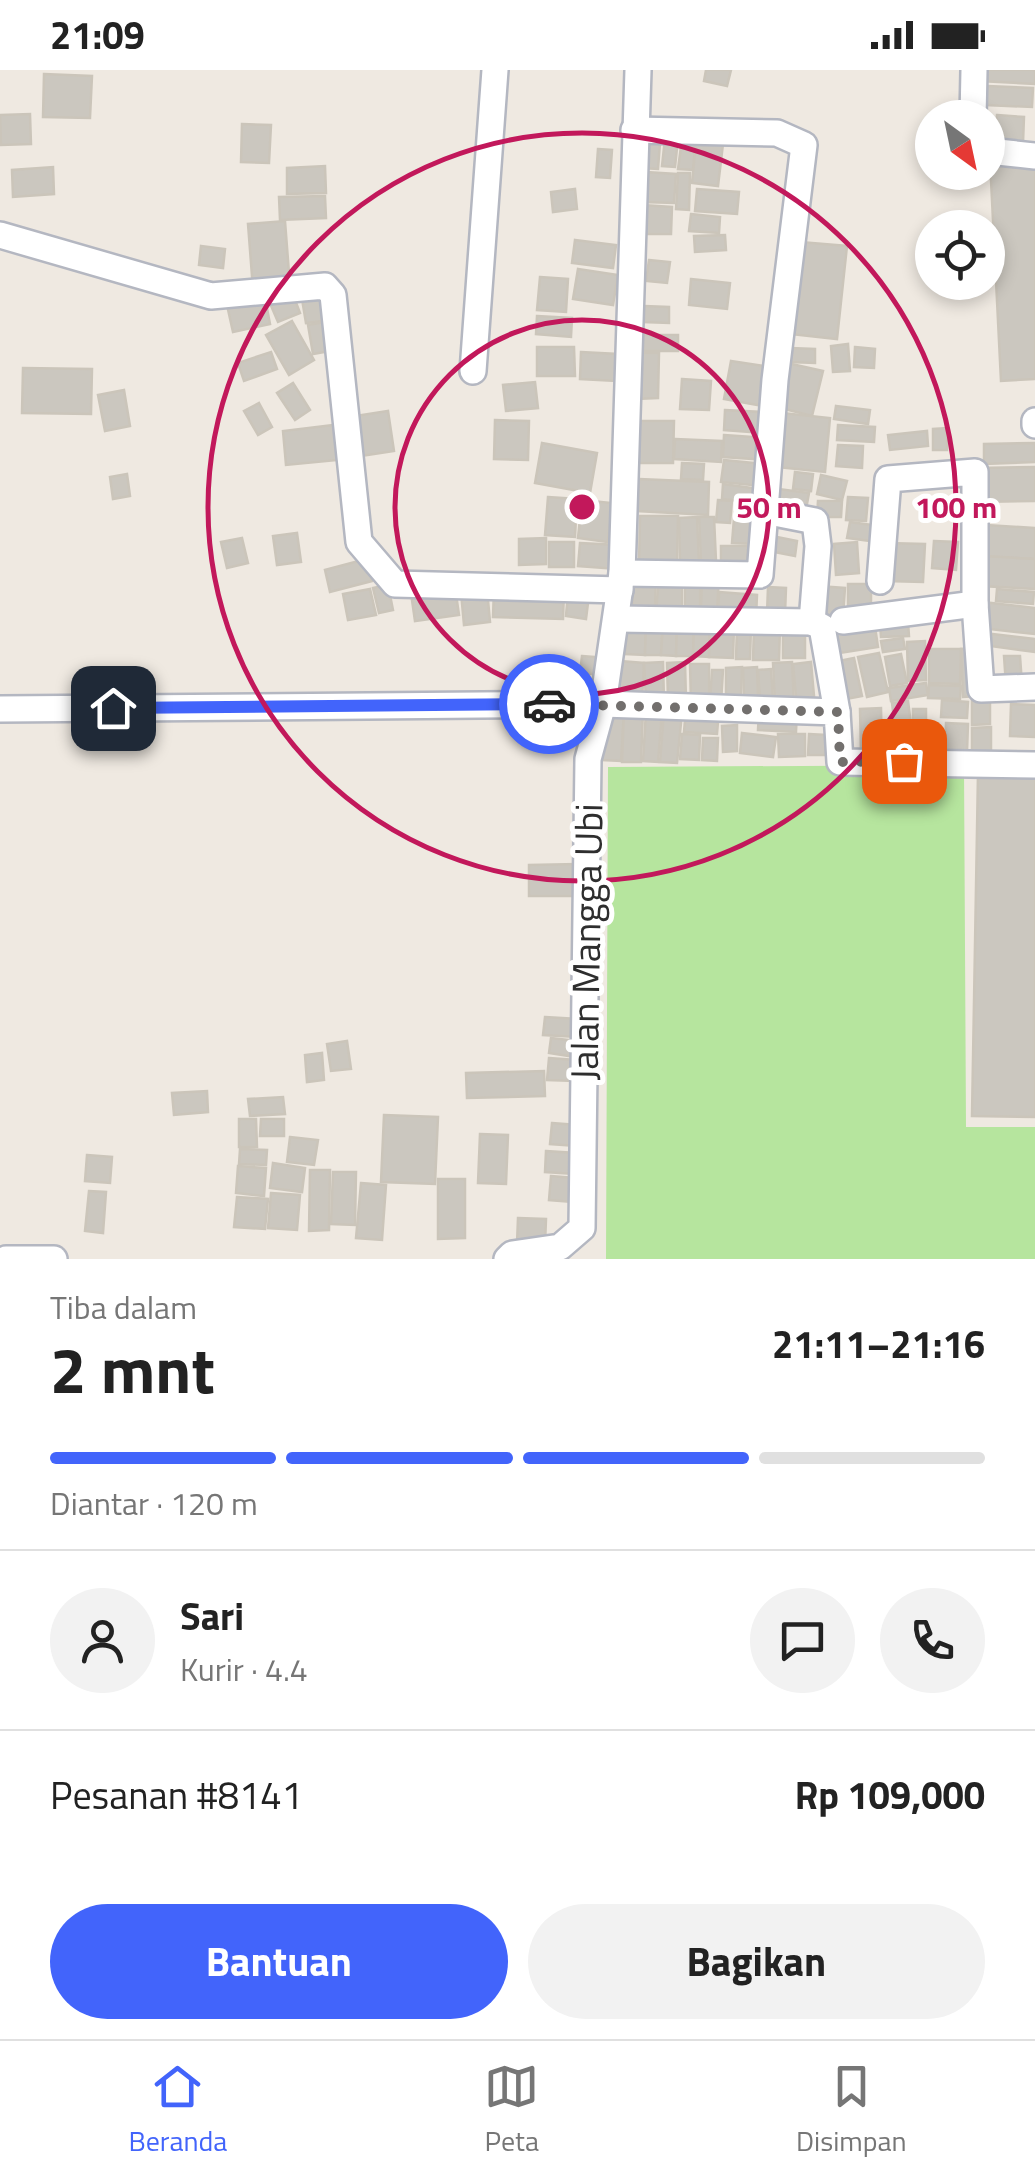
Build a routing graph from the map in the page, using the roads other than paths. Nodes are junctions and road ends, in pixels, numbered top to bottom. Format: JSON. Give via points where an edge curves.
{"nodes":[{"id":1,"x":495,"y":70,"type":"edge"},
{"id":2,"x":638,"y":70,"type":"edge"},
{"id":3,"x":974,"y":70,"type":"edge"},
{"id":4,"x":973,"y":100,"type":"edge"},
{"id":5,"x":634,"y":130,"type":"junction"},
{"id":6,"x":1005,"y":153,"type":"edge"},
{"id":7,"x":1035,"y":156,"type":"edge"},
{"id":8,"x":0,"y":235,"type":"edge"},
{"id":9,"x":474,"y":371,"type":"dead end"},
{"id":10,"x":764,"y":511,"type":"junction"},
{"id":11,"x":621,"y":581,"type":"junction"},
{"id":12,"x":880,"y":581,"type":"dead end"},
{"id":13,"x":975,"y":604,"type":"junction"},
{"id":14,"x":617,"y":620,"type":"junction"},
{"id":15,"x":844,"y":621,"type":"dead end"},
{"id":16,"x":812,"y":622,"type":"junction"},
{"id":17,"x":1035,"y":687,"type":"edge"},
{"id":18,"x":603,"y":704,"type":"junction"},
{"id":19,"x":0,"y":709,"type":"edge"},
{"id":20,"x":838,"y":712,"type":"junction"},
{"id":21,"x":1035,"y":766,"type":"edge"},
{"id":22,"x":510,"y":1256,"type":"edge"},
{"id":23,"x":6,"y":1259,"type":"edge"},
{"id":24,"x":54,"y":1259,"type":"edge"}],
"edges":[{"from":1,"to":9,"type":"street"},
{"from":2,"to":5,"type":"street","name":"Jalan Mangga Ubi"},
{"from":3,"to":4,"type":"street"},
{"from":5,"to":10,"type":"street","via":[[777,134],[804,145]]},
{"from":5,"to":11,"type":"street","name":"Jalan Mangga Ubi"},
{"from":6,"to":7,"type":"street"},
{"from":8,"to":11,"type":"street","via":[[211,296],[325,286],[333,295],[359,542],[395,584]]},
{"from":10,"to":11,"type":"street","via":[[760,575]]},
{"from":10,"to":16,"type":"street","via":[[815,521]]},
{"from":11,"to":14,"type":"street","name":"Jalan Mangga Ubi"},
{"from":12,"to":13,"type":"street","via":[[888,478],[975,472]]},
{"from":13,"to":15,"type":"street"},
{"from":13,"to":17,"type":"street","via":[[982,688]]},
{"from":14,"to":16,"type":"street"},
{"from":14,"to":18,"type":"street","name":"Jalan Mangga Ubi"},
{"from":16,"to":20,"type":"street","via":[[822,627]]},
{"from":18,"to":19,"type":"street"},
{"from":18,"to":20,"type":"street"},
{"from":18,"to":22,"type":"street","name":"Jalan Mangga Ubi","via":[[588,759],[582,1228],[560,1247]]},
{"from":20,"to":21,"type":"street","via":[[840,762]]},
{"from":23,"to":24,"type":"street"}]}
